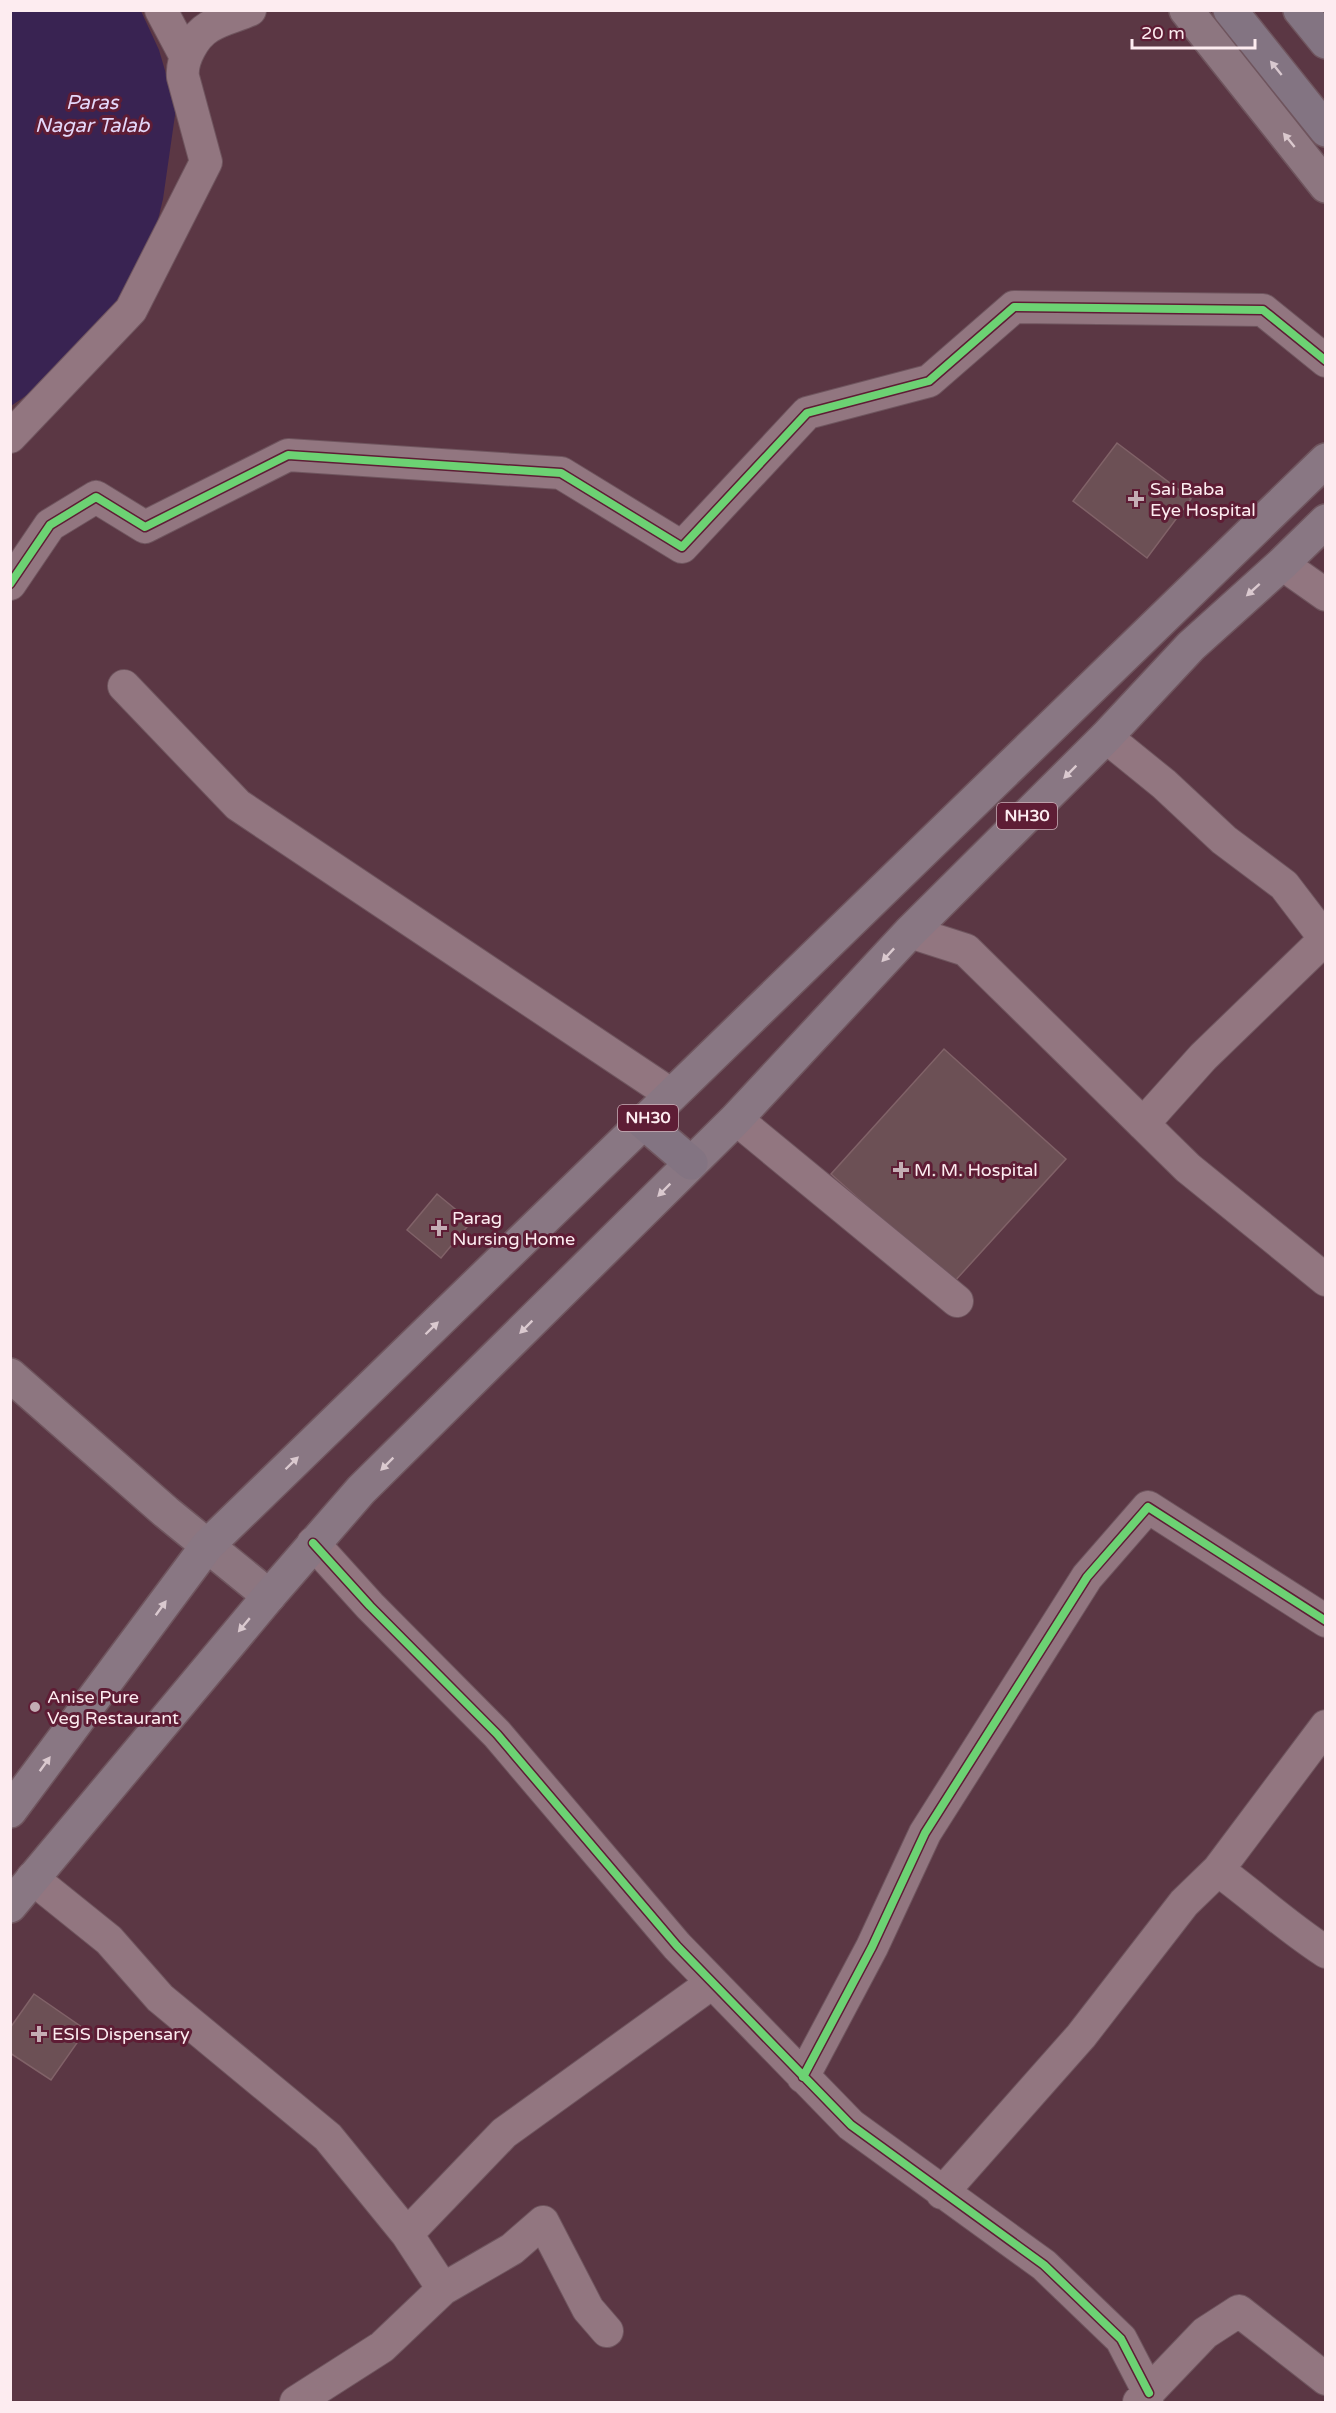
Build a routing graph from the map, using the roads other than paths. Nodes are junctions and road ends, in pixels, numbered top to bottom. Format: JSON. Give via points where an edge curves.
{"nodes":[{"id":1,"x":161,"y":10,"type":"edge"},
{"id":2,"x":250,"y":10,"type":"edge"},
{"id":3,"x":1186,"y":10,"type":"edge"},
{"id":4,"x":1230,"y":10,"type":"edge"},
{"id":5,"x":1300,"y":10,"type":"edge"},
{"id":6,"x":1326,"y":42,"type":"edge"},
{"id":7,"x":186,"y":57,"type":"junction"},
{"id":8,"x":1326,"y":130,"type":"edge"},
{"id":9,"x":1326,"y":186,"type":"edge"},
{"id":10,"x":1326,"y":361,"type":"edge"},
{"id":11,"x":10,"y":437,"type":"edge"},
{"id":12,"x":1326,"y":460,"type":"edge"},
{"id":13,"x":1326,"y":521,"type":"edge"},
{"id":14,"x":1281,"y":564,"type":"junction"},
{"id":15,"x":10,"y":584,"type":"edge"},
{"id":16,"x":1326,"y":595,"type":"edge"},
{"id":17,"x":124,"y":686,"type":"dead end"},
{"id":18,"x":1106,"y":737,"type":"junction"},
{"id":19,"x":910,"y":932,"type":"junction"},
{"id":20,"x":1325,"y":939,"type":"edge"},
{"id":21,"x":672,"y":1095,"type":"junction"},
{"id":22,"x":736,"y":1119,"type":"junction"},
{"id":23,"x":643,"y":1122,"type":"junction"},
{"id":24,"x":1143,"y":1124,"type":"junction"},
{"id":25,"x":692,"y":1163,"type":"junction"},
{"id":26,"x":1326,"y":1280,"type":"edge"},
{"id":27,"x":957,"y":1302,"type":"dead end"},
{"id":28,"x":10,"y":1375,"type":"edge"},
{"id":29,"x":313,"y":1543,"type":"junction"},
{"id":30,"x":207,"y":1546,"type":"junction"},
{"id":31,"x":269,"y":1596,"type":"junction"},
{"id":32,"x":1326,"y":1621,"type":"edge"},
{"id":33,"x":1326,"y":1726,"type":"edge"},
{"id":34,"x":10,"y":1811,"type":"edge"},
{"id":35,"x":1218,"y":1870,"type":"junction"},
{"id":36,"x":33,"y":1878,"type":"junction"},
{"id":37,"x":10,"y":1906,"type":"edge"},
{"id":38,"x":1326,"y":1952,"type":"edge"},
{"id":39,"x":712,"y":1983,"type":"junction"},
{"id":40,"x":803,"y":2077,"type":"junction"},
{"id":41,"x":942,"y":2193,"type":"junction"},
{"id":42,"x":407,"y":2234,"type":"junction"},
{"id":43,"x":442,"y":2289,"type":"junction"},
{"id":44,"x":607,"y":2331,"type":"dead end"},
{"id":45,"x":1326,"y":2379,"type":"edge"},
{"id":46,"x":1144,"y":2398,"type":"edge"},
{"id":47,"x":296,"y":2403,"type":"edge"}],
"edges":[{"from":1,"to":7,"type":"street"},
{"from":2,"to":7,"type":"street","via":[[208,27]]},
{"from":9,"to":3,"type":"street","one_way":true},
{"from":8,"to":4,"type":"highway","one_way":true},
{"from":5,"to":6,"type":"highway"},
{"from":7,"to":11,"type":"street","via":[[183,77],[206,162],[131,310]]},
{"from":10,"to":15,"type":"street","via":[[1263,310],[1014,307],[929,381],[807,413],[682,547],[561,473],[288,454],[145,527],[96,497],[50,525]]},
{"from":12,"to":21,"type":"main road","number":"NH30"},
{"from":13,"to":14,"type":"main road","number":"NH30"},
{"from":14,"to":16,"type":"street"},
{"from":14,"to":18,"type":"main road","number":"NH30","one_way":true,"via":[[1191,646]]},
{"from":17,"to":21,"type":"street","via":[[238,805]]},
{"from":18,"to":19,"type":"main road","number":"NH30","one_way":true},
{"from":18,"to":20,"type":"street","via":[[1224,840],[1284,885]]},
{"from":19,"to":22,"type":"main road","number":"NH30","one_way":true},
{"from":19,"to":24,"type":"street","via":[[966,950]]},
{"from":20,"to":24,"type":"street","via":[[1203,1057]]},
{"from":21,"to":23,"type":"main road","number":"NH30"},
{"from":22,"to":25,"type":"main road","number":"NH30"},
{"from":22,"to":27,"type":"street"},
{"from":23,"to":25,"type":"highway"},
{"from":30,"to":23,"type":"main road","number":"NH30","one_way":true},
{"from":24,"to":26,"type":"street","via":[[1188,1168]]},
{"from":25,"to":29,"type":"main road","number":"NH30","one_way":true,"via":[[361,1490]]},
{"from":28,"to":30,"type":"street"},
{"from":29,"to":31,"type":"main road","number":"NH30"},
{"from":29,"to":39,"type":"street","via":[[496,1734]]},
{"from":30,"to":31,"type":"street"},
{"from":34,"to":30,"type":"main road","number":"NH30","one_way":true},
{"from":31,"to":36,"type":"main road","number":"NH30","one_way":true},
{"from":32,"to":40,"type":"street","via":[[1148,1507],[1087,1577],[925,1833],[873,1947]]},
{"from":33,"to":35,"type":"street"},
{"from":35,"to":38,"type":"street"},
{"from":35,"to":41,"type":"street","via":[[1184,1903],[1081,2036]]},
{"from":36,"to":37,"type":"main road","number":"NH30"},
{"from":36,"to":42,"type":"street","via":[[109,1940],[160,1998],[328,2137]]},
{"from":39,"to":40,"type":"street"},
{"from":39,"to":42,"type":"street","via":[[504,2133]]},
{"from":40,"to":41,"type":"street","via":[[851,2126]]},
{"from":41,"to":46,"type":"street","via":[[1044,2265],[1121,2339]]},
{"from":42,"to":43,"type":"street"},
{"from":43,"to":44,"type":"street","via":[[512,2249],[543,2222],[588,2309]]},
{"from":43,"to":47,"type":"street","via":[[382,2347]]},
{"from":45,"to":46,"type":"street","via":[[1239,2311],[1205,2333]]}]}
